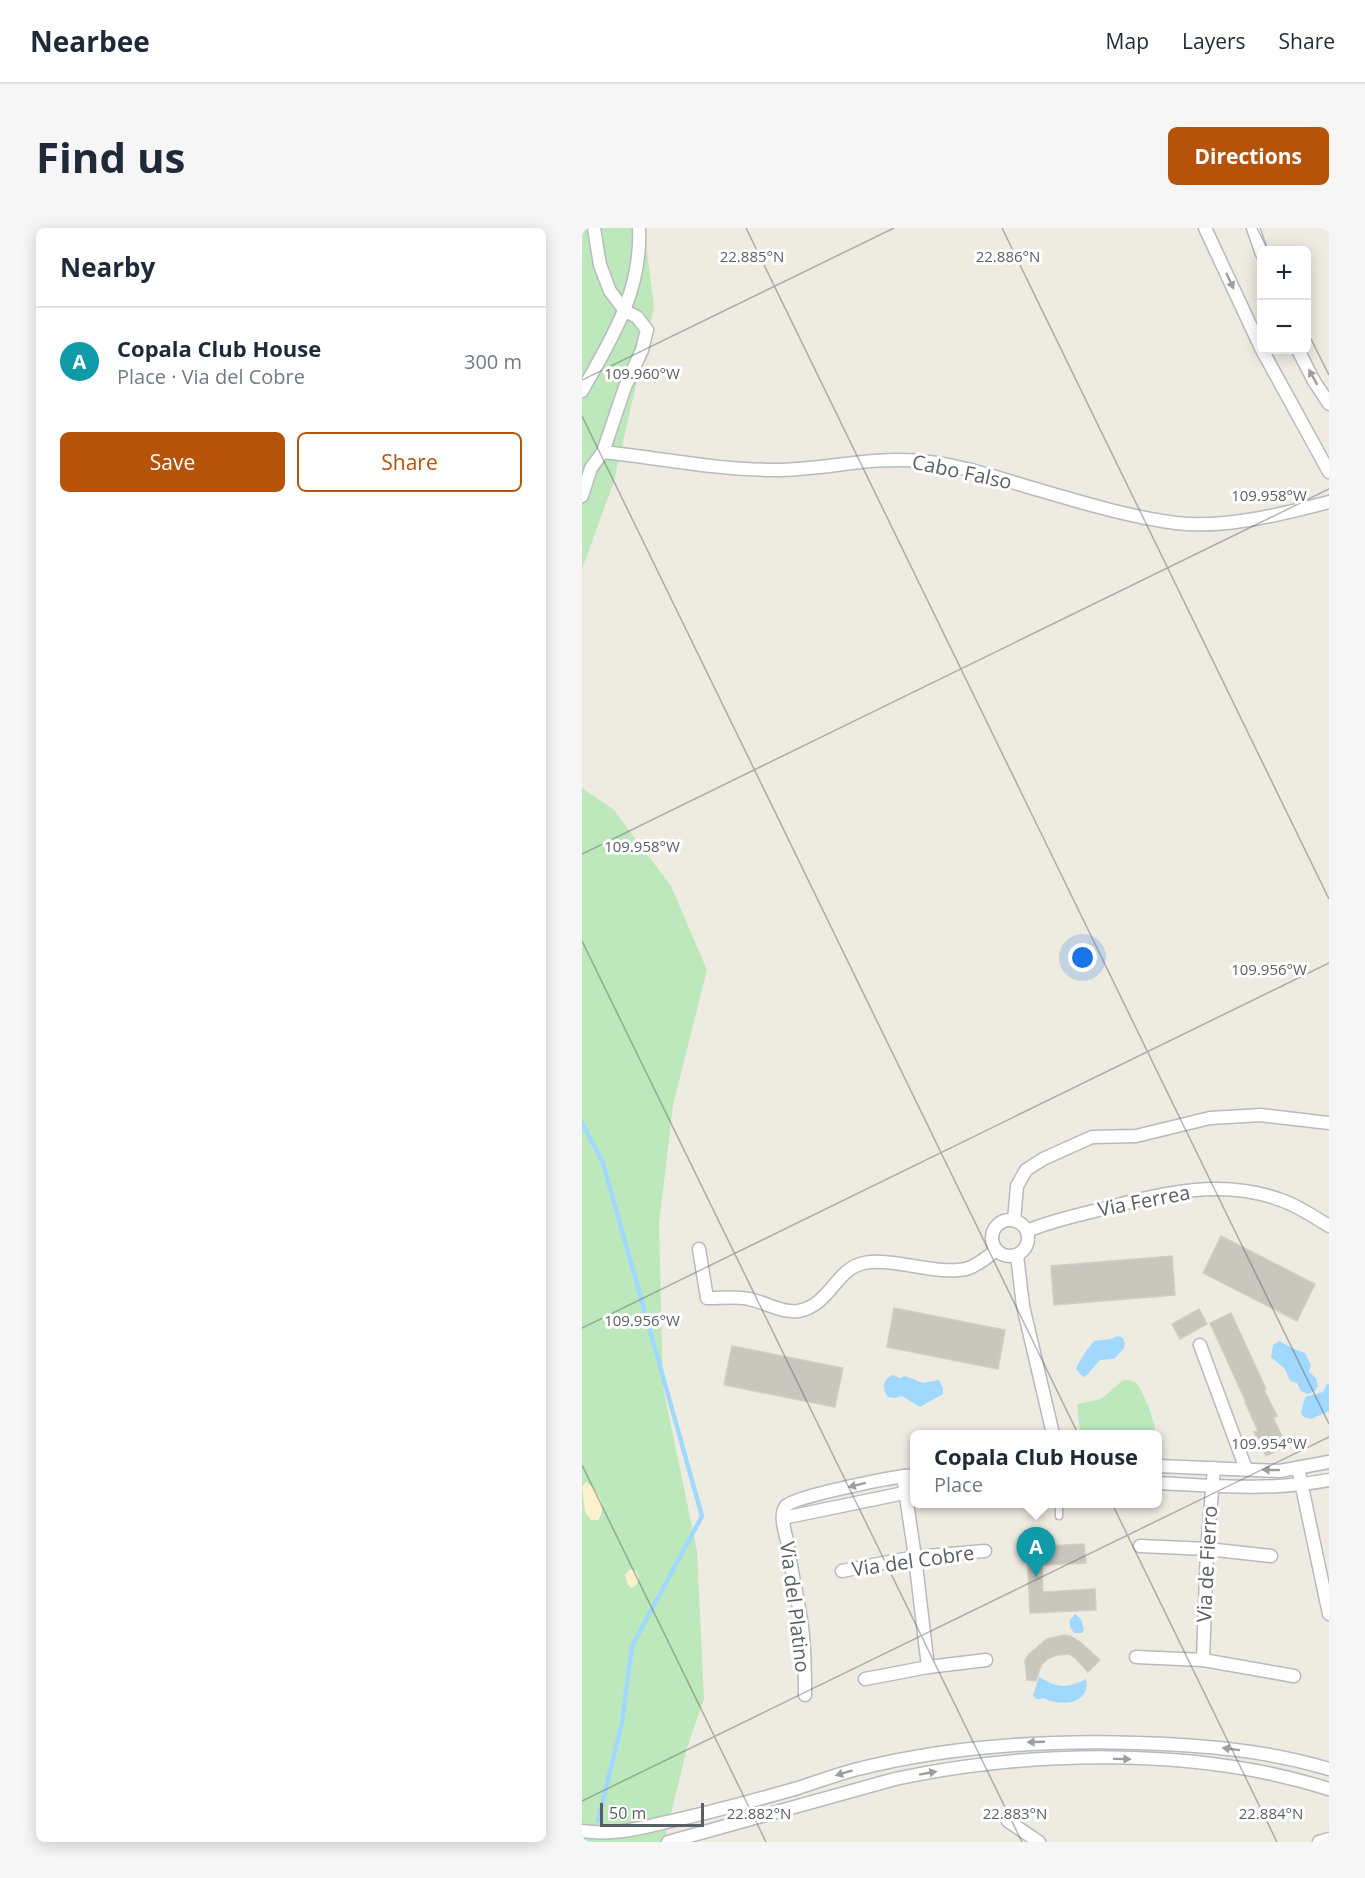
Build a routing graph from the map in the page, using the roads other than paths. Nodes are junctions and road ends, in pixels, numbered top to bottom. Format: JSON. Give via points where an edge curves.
{"nodes":[{"id":1,"x":594,"y":228,"type":"edge"},
{"id":2,"x":639,"y":228,"type":"edge"},
{"id":3,"x":1205,"y":228,"type":"edge"},
{"id":4,"x":1253,"y":228,"type":"edge"},
{"id":5,"x":1259,"y":246,"type":"edge"},
{"id":6,"x":626,"y":311,"type":"junction"},
{"id":7,"x":1300,"y":354,"type":"edge"},
{"id":8,"x":582,"y":391,"type":"edge"},
{"id":9,"x":1329,"y":404,"type":"edge"},
{"id":10,"x":603,"y":452,"type":"junction"},
{"id":11,"x":1329,"y":472,"type":"edge"},
{"id":12,"x":582,"y":496,"type":"edge"},
{"id":13,"x":1329,"y":502,"type":"edge"},
{"id":14,"x":1329,"y":1123,"type":"edge"},
{"id":15,"x":1014,"y":1220,"type":"junction"},
{"id":16,"x":1329,"y":1226,"type":"edge"},
{"id":17,"x":1027,"y":1231,"type":"junction"},
{"id":18,"x":699,"y":1249,"type":"dead end"},
{"id":19,"x":996,"y":1250,"type":"junction"},
{"id":20,"x":1017,"y":1255,"type":"junction"},
{"id":21,"x":1200,"y":1345,"type":"dead end"},
{"id":22,"x":1052,"y":1430,"type":"edge"},
{"id":23,"x":1329,"y":1462,"type":"edge"},
{"id":24,"x":1162,"y":1466,"type":"edge"},
{"id":25,"x":1214,"y":1468,"type":"junction"},
{"id":26,"x":1298,"y":1468,"type":"junction"},
{"id":27,"x":1246,"y":1469,"type":"junction"},
{"id":28,"x":909,"y":1475,"type":"edge"},
{"id":29,"x":1329,"y":1480,"type":"edge"},
{"id":30,"x":1162,"y":1482,"type":"edge"},
{"id":31,"x":1211,"y":1485,"type":"junction"},
{"id":32,"x":1303,"y":1485,"type":"junction"},
{"id":33,"x":910,"y":1492,"type":"edge"},
{"id":34,"x":911,"y":1508,"type":"edge"},
{"id":35,"x":1059,"y":1508,"type":"edge"},
{"id":36,"x":1059,"y":1516,"type":"dead end"},
{"id":37,"x":783,"y":1518,"type":"junction"},
{"id":38,"x":1140,"y":1546,"type":"dead end"},
{"id":39,"x":1207,"y":1548,"type":"junction"},
{"id":40,"x":985,"y":1551,"type":"dead end"},
{"id":41,"x":1271,"y":1556,"type":"dead end"},
{"id":42,"x":915,"y":1557,"type":"junction"},
{"id":43,"x":842,"y":1571,"type":"dead end"},
{"id":44,"x":1329,"y":1614,"type":"edge"},
{"id":45,"x":1136,"y":1657,"type":"dead end"},
{"id":46,"x":986,"y":1660,"type":"dead end"},
{"id":47,"x":1203,"y":1660,"type":"junction"},
{"id":48,"x":928,"y":1667,"type":"junction"},
{"id":49,"x":1294,"y":1676,"type":"dead end"},
{"id":50,"x":865,"y":1679,"type":"dead end"},
{"id":51,"x":805,"y":1695,"type":"dead end"},
{"id":52,"x":1265,"y":1753,"type":"junction"},
{"id":53,"x":1329,"y":1769,"type":"edge"},
{"id":54,"x":1262,"y":1773,"type":"junction"},
{"id":55,"x":1329,"y":1789,"type":"edge"},
{"id":56,"x":1008,"y":1821,"type":"dead end"},
{"id":57,"x":582,"y":1831,"type":"edge"},
{"id":58,"x":622,"y":1837,"type":"edge"},
{"id":59,"x":1329,"y":1839,"type":"edge"},
{"id":60,"x":668,"y":1842,"type":"edge"},
{"id":61,"x":1039,"y":1842,"type":"edge"},
{"id":62,"x":1319,"y":1842,"type":"edge"}],
"edges":[{"from":1,"to":6,"type":"street","via":[[603,274],[610,291]]},
{"from":2,"to":6,"type":"street","via":[[636,272]]},
{"from":3,"to":11,"type":"street","one_way":true,"via":[[1261,348]]},
{"from":4,"to":5,"type":"street"},
{"from":6,"to":8,"type":"street"},
{"from":6,"to":10,"type":"street","via":[[647,330]]},
{"from":9,"to":7,"type":"street","one_way":true},
{"from":10,"to":12,"type":"street","via":[[591,468]]},
{"from":10,"to":13,"type":"street","name":"Cabo Falso","via":[[748,469],[920,461],[1178,523],[1238,521]]},
{"from":14,"to":15,"type":"street","via":[[1237,1116],[1210,1118],[1136,1136],[1092,1137],[1026,1170],[1017,1186]]},
{"from":15,"to":17,"type":"street"},
{"from":15,"to":19,"type":"street","via":[[994,1229],[992,1240]]},
{"from":16,"to":17,"type":"street","name":"Via Ferrea","via":[[1272,1197],[1211,1189],[1159,1194],[1060,1218]]},
{"from":17,"to":20,"type":"street","via":[[1026,1247]]},
{"from":18,"to":19,"type":"street","via":[[707,1298],[748,1298],[798,1311],[827,1296],[844,1272],[855,1265],[876,1261],[963,1269],[976,1265]]},
{"from":19,"to":20,"type":"street","via":[[1006,1256]]},
{"from":20,"to":22,"type":"street","via":[[1023,1306]]},
{"from":21,"to":27,"type":"street"},
{"from":23,"to":26,"type":"street"},
{"from":24,"to":25,"type":"street"},
{"from":25,"to":27,"type":"street"},
{"from":25,"to":31,"type":"street","name":"Via de Fierro"},
{"from":26,"to":27,"type":"street","one_way":true},
{"from":26,"to":32,"type":"street"},
{"from":28,"to":33,"type":"street"},
{"from":28,"to":37,"type":"street","one_way":true,"via":[[791,1503]]},
{"from":29,"to":32,"type":"street"},
{"from":30,"to":31,"type":"street"},
{"from":31,"to":32,"type":"street"},
{"from":31,"to":39,"type":"street","name":"Via de Fierro"},
{"from":32,"to":44,"type":"street"},
{"from":33,"to":37,"type":"street"},
{"from":34,"to":42,"type":"street"},
{"from":35,"to":36,"type":"lane"},
{"from":37,"to":51,"type":"street","name":"Via del Platino","via":[[802,1627]]},
{"from":38,"to":39,"type":"street"},
{"from":39,"to":41,"type":"street"},
{"from":39,"to":47,"type":"street","name":"Via de Fierro"},
{"from":40,"to":42,"type":"street","name":"Via del Cobre"},
{"from":42,"to":43,"type":"street","name":"Via del Cobre"},
{"from":42,"to":48,"type":"street"},
{"from":45,"to":47,"type":"street"},
{"from":46,"to":48,"type":"street"},
{"from":47,"to":49,"type":"street"},
{"from":48,"to":50,"type":"street"},
{"from":52,"to":53,"type":"street"},
{"from":52,"to":54,"type":"street"},
{"from":52,"to":58,"type":"street","one_way":true,"via":[[1197,1745],[1098,1741],[1026,1742],[973,1748],[853,1770]]},
{"from":54,"to":55,"type":"street"},
{"from":60,"to":54,"type":"street","one_way":true,"via":[[895,1779],[1025,1760],[1126,1759]]},
{"from":56,"to":61,"type":"street"},
{"from":57,"to":58,"type":"street"},
{"from":59,"to":62,"type":"street"}]}
